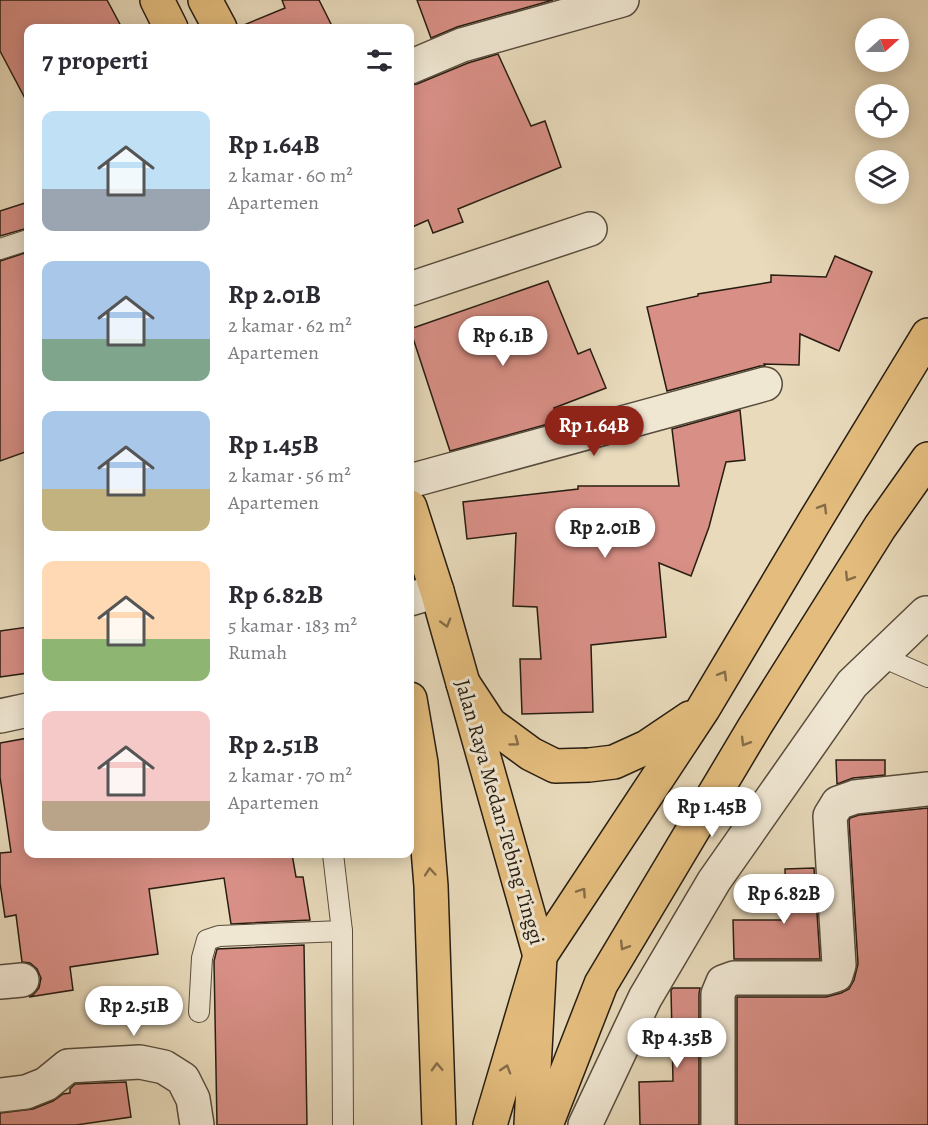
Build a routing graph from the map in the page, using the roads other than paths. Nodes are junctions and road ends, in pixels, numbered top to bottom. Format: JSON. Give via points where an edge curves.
{"nodes":[{"id":1,"x":157,"y":0,"type":"edge"},
{"id":2,"x":206,"y":0,"type":"edge"},
{"id":3,"x":622,"y":0,"type":"edge"},
{"id":4,"x":169,"y":24,"type":"edge"},
{"id":5,"x":218,"y":24,"type":"edge"},
{"id":6,"x":414,"y":65,"type":"edge"},
{"id":7,"x":590,"y":230,"type":"dead end"},
{"id":8,"x":24,"y":241,"type":"edge"},
{"id":9,"x":0,"y":249,"type":"edge"},
{"id":10,"x":414,"y":289,"type":"edge"},
{"id":11,"x":928,"y":335,"type":"edge"},
{"id":12,"x":765,"y":384,"type":"dead end"},
{"id":13,"x":928,"y":459,"type":"edge"},
{"id":14,"x":928,"y":476,"type":"edge"},
{"id":15,"x":414,"y":480,"type":"edge"},
{"id":16,"x":880,"y":527,"type":"junction"},
{"id":17,"x":414,"y":534,"type":"edge"},
{"id":18,"x":423,"y":595,"type":"edge"},
{"id":19,"x":926,"y":613,"type":"dead end"},
{"id":20,"x":880,"y":656,"type":"junction"},
{"id":21,"x":928,"y":677,"type":"edge"},
{"id":22,"x":463,"y":683,"type":"junction"},
{"id":23,"x":703,"y":709,"type":"junction"},
{"id":24,"x":24,"y":711,"type":"edge"},
{"id":25,"x":0,"y":716,"type":"edge"},
{"id":26,"x":414,"y":722,"type":"edge"},
{"id":27,"x":928,"y":789,"type":"edge"},
{"id":28,"x":333,"y":858,"type":"edge"},
{"id":29,"x":342,"y":931,"type":"junction"},
{"id":30,"x":540,"y":956,"type":"junction"},
{"id":31,"x":199,"y":1012,"type":"dead end"},
{"id":32,"x":0,"y":1095,"type":"edge"},
{"id":33,"x":197,"y":1125,"type":"edge"},
{"id":34,"x":343,"y":1125,"type":"edge"},
{"id":35,"x":439,"y":1125,"type":"edge"},
{"id":36,"x":490,"y":1125,"type":"edge"},
{"id":37,"x":531,"y":1125,"type":"edge"},
{"id":38,"x":546,"y":1125,"type":"edge"},
{"id":39,"x":585,"y":1125,"type":"edge"},
{"id":40,"x":718,"y":1125,"type":"edge"}],
"edges":[{"from":1,"to":4,"type":"highway"},
{"from":2,"to":5,"type":"highway"},
{"from":3,"to":6,"type":"street","via":[[462,45]]},
{"from":7,"to":10,"type":"street"},
{"from":8,"to":9,"type":"lane"},
{"from":23,"to":11,"type":"highway","one_way":true},
{"from":12,"to":15,"type":"street"},
{"from":13,"to":16,"type":"highway"},
{"from":14,"to":16,"type":"highway"},
{"from":16,"to":38,"type":"highway","one_way":true,"via":[[601,984]]},
{"from":17,"to":18,"type":"highway","name":"Jalan Raya Medan-Tebing Tinggi"},
{"from":18,"to":22,"type":"highway","name":"Jalan Raya Medan-Tebing Tinggi","one_way":true},
{"from":19,"to":20,"type":"street"},
{"from":20,"to":21,"type":"lane"},
{"from":20,"to":39,"type":"street","via":[[852,684],[714,881],[645,998]]},
{"from":22,"to":23,"type":"highway","one_way":true,"via":[[490,724],[555,766],[614,762],[647,747]]},
{"from":22,"to":30,"type":"highway","name":"Jalan Raya Medan-Tebing Tinggi"},
{"from":30,"to":23,"type":"highway","one_way":true},
{"from":24,"to":25,"type":"street"},
{"from":35,"to":26,"type":"highway","one_way":true,"via":[[431,886]]},
{"from":27,"to":40,"type":"street","via":[[855,797],[838,803],[830,816],[839,965],[836,975],[734,978],[723,982],[718,994]]},
{"from":28,"to":29,"type":"lane"},
{"from":29,"to":31,"type":"lane","via":[[219,936],[207,940]]},
{"from":29,"to":34,"type":"lane"},
{"from":36,"to":30,"type":"highway","one_way":true},
{"from":30,"to":37,"type":"highway","name":"Jalan Raya Medan-Tebing Tinggi"},
{"from":32,"to":33,"type":"street","via":[[27,1092],[46,1084],[68,1066],[140,1062],[164,1067],[183,1079],[193,1099]]}]}
